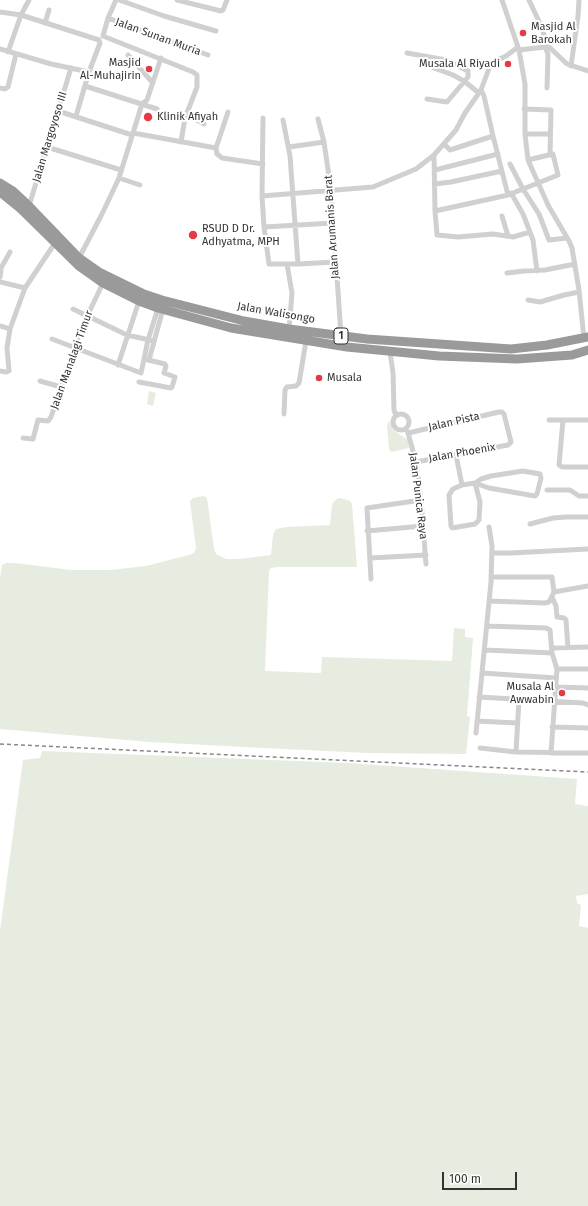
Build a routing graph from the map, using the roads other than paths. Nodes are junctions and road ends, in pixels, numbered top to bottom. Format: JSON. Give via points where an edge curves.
{"nodes":[{"id":1,"x":29,"y":0,"type":"edge"},
{"id":2,"x":117,"y":0,"type":"edge"},
{"id":3,"x":177,"y":0,"type":"edge"},
{"id":4,"x":227,"y":0,"type":"edge"},
{"id":5,"x":502,"y":0,"type":"edge"},
{"id":6,"x":530,"y":0,"type":"edge"},
{"id":7,"x":579,"y":0,"type":"edge"},
{"id":8,"x":49,"y":10,"type":"dead end"},
{"id":9,"x":0,"y":12,"type":"edge"},
{"id":10,"x":21,"y":15,"type":"junction"},
{"id":11,"x":108,"y":18,"type":"junction"},
{"id":12,"x":45,"y":23,"type":"junction"},
{"id":13,"x":216,"y":32,"type":"dead end"},
{"id":14,"x":0,"y":49,"type":"edge"},
{"id":15,"x":519,"y":49,"type":"junction"},
{"id":16,"x":8,"y":52,"type":"junction"},
{"id":17,"x":407,"y":53,"type":"dead end"},
{"id":18,"x":16,"y":54,"type":"junction"},
{"id":19,"x":128,"y":54,"type":"dead end"},
{"id":20,"x":208,"y":55,"type":"dead end"},
{"id":21,"x":161,"y":58,"type":"junction"},
{"id":22,"x":571,"y":66,"type":"junction"},
{"id":23,"x":71,"y":68,"type":"junction"},
{"id":24,"x":434,"y":68,"type":"dead end"},
{"id":25,"x":89,"y":72,"type":"junction"},
{"id":26,"x":588,"y":72,"type":"edge"},
{"id":27,"x":464,"y":82,"type":"junction"},
{"id":28,"x":152,"y":83,"type":"junction"},
{"id":29,"x":85,"y":86,"type":"junction"},
{"id":30,"x":0,"y":88,"type":"edge"},
{"id":31,"x":547,"y":88,"type":"dead end"},
{"id":32,"x":480,"y":92,"type":"junction"},
{"id":33,"x":427,"y":98,"type":"dead end"},
{"id":34,"x":142,"y":104,"type":"junction"},
{"id":35,"x":157,"y":108,"type":"dead end"},
{"id":36,"x":524,"y":109,"type":"junction"},
{"id":37,"x":58,"y":111,"type":"junction"},
{"id":38,"x":228,"y":112,"type":"dead end"},
{"id":39,"x":186,"y":114,"type":"junction"},
{"id":40,"x":76,"y":116,"type":"junction"},
{"id":41,"x":263,"y":118,"type":"dead end"},
{"id":42,"x":318,"y":119,"type":"dead end"},
{"id":43,"x":283,"y":120,"type":"dead end"},
{"id":44,"x":204,"y":124,"type":"dead end"},
{"id":45,"x":132,"y":134,"type":"junction"},
{"id":46,"x":525,"y":134,"type":"junction"},
{"id":47,"x":549,"y":134,"type":"junction"},
{"id":48,"x":494,"y":136,"type":"junction"},
{"id":49,"x":181,"y":142,"type":"junction"},
{"id":50,"x":324,"y":142,"type":"junction"},
{"id":51,"x":444,"y":144,"type":"junction"},
{"id":52,"x":47,"y":147,"type":"junction"},
{"id":53,"x":289,"y":147,"type":"junction"},
{"id":54,"x":216,"y":148,"type":"junction"},
{"id":55,"x":498,"y":154,"type":"junction"},
{"id":56,"x":550,"y":154,"type":"junction"},
{"id":57,"x":434,"y":155,"type":"junction"},
{"id":58,"x":528,"y":160,"type":"junction"},
{"id":59,"x":263,"y":164,"type":"junction"},
{"id":60,"x":510,"y":164,"type":"dead end"},
{"id":61,"x":122,"y":170,"type":"junction"},
{"id":62,"x":435,"y":170,"type":"junction"},
{"id":63,"x":502,"y":171,"type":"junction"},
{"id":64,"x":118,"y":178,"type":"junction"},
{"id":65,"x":0,"y":182,"type":"edge"},
{"id":66,"x":537,"y":182,"type":"junction"},
{"id":67,"x":435,"y":184,"type":"junction"},
{"id":68,"x":140,"y":185,"type":"dead end"},
{"id":69,"x":523,"y":189,"type":"junction"},
{"id":70,"x":331,"y":190,"type":"junction"},
{"id":71,"x":0,"y":192,"type":"edge"},
{"id":72,"x":293,"y":194,"type":"junction"},
{"id":73,"x":510,"y":194,"type":"junction"},
{"id":74,"x":262,"y":196,"type":"junction"},
{"id":75,"x":29,"y":206,"type":"junction"},
{"id":76,"x":435,"y":211,"type":"junction"},
{"id":77,"x":502,"y":216,"type":"dead end"},
{"id":78,"x":333,"y":223,"type":"junction"},
{"id":79,"x":295,"y":225,"type":"junction"},
{"id":80,"x":264,"y":227,"type":"junction"},
{"id":81,"x":530,"y":232,"type":"junction"},
{"id":82,"x":508,"y":236,"type":"junction"},
{"id":83,"x":567,"y":238,"type":"junction"},
{"id":84,"x":55,"y":243,"type":"junction"},
{"id":85,"x":10,"y":252,"type":"dead end"},
{"id":86,"x":79,"y":258,"type":"junction"},
{"id":87,"x":336,"y":262,"type":"junction"},
{"id":88,"x":288,"y":264,"type":"junction"},
{"id":89,"x":298,"y":264,"type":"junction"},
{"id":90,"x":575,"y":264,"type":"junction"},
{"id":91,"x":0,"y":268,"type":"edge"},
{"id":92,"x":537,"y":271,"type":"junction"},
{"id":93,"x":508,"y":273,"type":"dead end"},
{"id":94,"x":0,"y":277,"type":"edge"},
{"id":95,"x":0,"y":282,"type":"edge"},
{"id":96,"x":103,"y":283,"type":"junction"},
{"id":97,"x":25,"y":288,"type":"junction"},
{"id":98,"x":579,"y":292,"type":"junction"},
{"id":99,"x":528,"y":300,"type":"dead end"},
{"id":100,"x":138,"y":301,"type":"junction"},
{"id":101,"x":161,"y":308,"type":"junction"},
{"id":102,"x":74,"y":309,"type":"dead end"},
{"id":103,"x":88,"y":315,"type":"junction"},
{"id":104,"x":0,"y":326,"type":"edge"},
{"id":105,"x":10,"y":329,"type":"junction"},
{"id":106,"x":289,"y":329,"type":"junction"},
{"id":107,"x":127,"y":335,"type":"junction"},
{"id":108,"x":341,"y":335,"type":"junction"},
{"id":109,"x":586,"y":338,"type":"edge"},
{"id":110,"x":52,"y":339,"type":"dead end"},
{"id":111,"x":148,"y":340,"type":"junction"},
{"id":112,"x":154,"y":341,"type":"junction"},
{"id":113,"x":306,"y":341,"type":"junction"},
{"id":114,"x":440,"y":344,"type":"junction"},
{"id":115,"x":74,"y":347,"type":"junction"},
{"id":116,"x":588,"y":350,"type":"edge"},
{"id":117,"x":390,"y":352,"type":"junction"},
{"id":118,"x":440,"y":356,"type":"junction"},
{"id":119,"x":146,"y":360,"type":"junction"},
{"id":120,"x":118,"y":365,"type":"junction"},
{"id":121,"x":0,"y":370,"type":"edge"},
{"id":122,"x":40,"y":381,"type":"dead end"},
{"id":123,"x":139,"y":382,"type":"dead end"},
{"id":124,"x":61,"y":387,"type":"junction"},
{"id":125,"x":284,"y":414,"type":"dead end"},
{"id":126,"x":396,"y":415,"type":"junction"},
{"id":127,"x":549,"y":420,"type":"dead end"},
{"id":128,"x":563,"y":420,"type":"junction"},
{"id":129,"x":588,"y":420,"type":"edge"},
{"id":130,"x":407,"y":431,"type":"junction"},
{"id":131,"x":23,"y":438,"type":"dead end"},
{"id":132,"x":508,"y":445,"type":"joint"},
{"id":133,"x":457,"y":454,"type":"junction"},
{"id":134,"x":416,"y":462,"type":"junction"},
{"id":135,"x":588,"y":467,"type":"edge"},
{"id":136,"x":475,"y":483,"type":"junction"},
{"id":137,"x":463,"y":485,"type":"junction"},
{"id":138,"x":547,"y":490,"type":"dead end"},
{"id":139,"x":588,"y":496,"type":"edge"},
{"id":140,"x":421,"y":500,"type":"junction"},
{"id":141,"x":588,"y":517,"type":"edge"},
{"id":142,"x":530,"y":524,"type":"dead end"},
{"id":143,"x":423,"y":526,"type":"junction"},
{"id":144,"x":489,"y":527,"type":"dead end"},
{"id":145,"x":367,"y":531,"type":"junction"},
{"id":146,"x":588,"y":549,"type":"edge"},
{"id":147,"x":492,"y":553,"type":"junction"},
{"id":148,"x":426,"y":555,"type":"junction"},
{"id":149,"x":370,"y":558,"type":"junction"},
{"id":150,"x":426,"y":564,"type":"dead end"},
{"id":151,"x":491,"y":577,"type":"junction"},
{"id":152,"x":371,"y":579,"type":"dead end"},
{"id":153,"x":588,"y":586,"type":"edge"},
{"id":154,"x":553,"y":595,"type":"junction"},
{"id":155,"x":489,"y":602,"type":"junction"},
{"id":156,"x":487,"y":626,"type":"junction"},
{"id":157,"x":588,"y":647,"type":"edge"},
{"id":158,"x":568,"y":648,"type":"junction"},
{"id":159,"x":485,"y":650,"type":"junction"},
{"id":160,"x":552,"y":651,"type":"junction"},
{"id":161,"x":557,"y":669,"type":"junction"},
{"id":162,"x":588,"y":669,"type":"edge"},
{"id":163,"x":482,"y":673,"type":"junction"},
{"id":164,"x":556,"y":678,"type":"junction"},
{"id":165,"x":556,"y":687,"type":"junction"},
{"id":166,"x":588,"y":688,"type":"edge"},
{"id":167,"x":479,"y":697,"type":"junction"},
{"id":168,"x":519,"y":699,"type":"junction"},
{"id":169,"x":555,"y":701,"type":"junction"},
{"id":170,"x":588,"y":705,"type":"edge"},
{"id":171,"x":477,"y":721,"type":"junction"},
{"id":172,"x":517,"y":723,"type":"junction"},
{"id":173,"x":552,"y":727,"type":"junction"},
{"id":174,"x":588,"y":728,"type":"edge"},
{"id":175,"x":476,"y":733,"type":"dead end"},
{"id":176,"x":480,"y":748,"type":"dead end"},
{"id":177,"x":516,"y":752,"type":"junction"},
{"id":178,"x":552,"y":753,"type":"junction"},
{"id":179,"x":588,"y":754,"type":"edge"}],
"edges":[{"from":1,"to":10,"type":"street"},
{"from":2,"to":11,"type":"street"},
{"from":2,"to":13,"type":"street"},
{"from":3,"to":4,"type":"street","via":[[220,11]]},
{"from":5,"to":15,"type":"street"},
{"from":6,"to":22,"type":"street","via":[[547,45]]},
{"from":7,"to":22,"type":"street"},
{"from":8,"to":12,"type":"street"},
{"from":9,"to":10,"type":"street"},
{"from":10,"to":12,"type":"street"},
{"from":10,"to":16,"type":"street"},
{"from":11,"to":20,"type":"street","name":"Jalan Sunan Muria"},
{"from":11,"to":21,"type":"street","via":[[103,36]]},
{"from":12,"to":25,"type":"street","via":[[99,40]]},
{"from":14,"to":16,"type":"street"},
{"from":15,"to":31,"type":"street","via":[[545,46],[548,54]]},
{"from":15,"to":32,"type":"street","via":[[491,63]]},
{"from":15,"to":36,"type":"street","via":[[525,84]]},
{"from":16,"to":18,"type":"street"},
{"from":17,"to":27,"type":"street","via":[[446,60],[468,71]]},
{"from":18,"to":23,"type":"street"},
{"from":18,"to":30,"type":"street","via":[[8,87]]},
{"from":19,"to":28,"type":"street"},
{"from":21,"to":28,"type":"street"},
{"from":21,"to":39,"type":"street","via":[[197,75],[197,87]]},
{"from":22,"to":26,"type":"street"},
{"from":23,"to":25,"type":"street"},
{"from":23,"to":37,"type":"street","name":"Jalan Margoyoso III"},
{"from":24,"to":27,"type":"street"},
{"from":25,"to":29,"type":"street"},
{"from":27,"to":32,"type":"street"},
{"from":27,"to":33,"type":"street","via":[[447,102]]},
{"from":28,"to":34,"type":"street","via":[[147,100]]},
{"from":29,"to":34,"type":"street"},
{"from":29,"to":40,"type":"street"},
{"from":32,"to":48,"type":"street","via":[[484,96]]},
{"from":32,"to":51,"type":"street"},
{"from":34,"to":35,"type":"street"},
{"from":34,"to":45,"type":"street"},
{"from":36,"to":46,"type":"street"},
{"from":36,"to":47,"type":"street","via":[[551,110]]},
{"from":37,"to":40,"type":"street"},
{"from":37,"to":52,"type":"street","name":"Jalan Margoyoso III"},
{"from":38,"to":54,"type":"street"},
{"from":39,"to":44,"type":"street"},
{"from":39,"to":49,"type":"street"},
{"from":40,"to":45,"type":"street"},
{"from":41,"to":59,"type":"street"},
{"from":42,"to":50,"type":"street","name":"Jalan Arumanis Barat"},
{"from":43,"to":53,"type":"street"},
{"from":45,"to":49,"type":"street"},
{"from":45,"to":61,"type":"street"},
{"from":46,"to":47,"type":"street"},
{"from":46,"to":58,"type":"street"},
{"from":47,"to":56,"type":"street"},
{"from":48,"to":51,"type":"street","via":[[450,150]]},
{"from":48,"to":55,"type":"street"},
{"from":49,"to":54,"type":"street"},
{"from":50,"to":53,"type":"street"},
{"from":50,"to":70,"type":"street","name":"Jalan Arumanis Barat"},
{"from":51,"to":57,"type":"street"},
{"from":52,"to":61,"type":"street"},
{"from":52,"to":75,"type":"street","name":"Jalan Margoyoso III"},
{"from":53,"to":72,"type":"street"},
{"from":54,"to":59,"type":"street","via":[[217,154],[222,158]]},
{"from":55,"to":62,"type":"street"},
{"from":55,"to":63,"type":"street"},
{"from":56,"to":58,"type":"street"},
{"from":56,"to":66,"type":"street","via":[[553,154],[558,174]]},
{"from":57,"to":62,"type":"street"},
{"from":57,"to":70,"type":"street","via":[[416,169],[377,186]]},
{"from":58,"to":66,"type":"street"},
{"from":59,"to":74,"type":"street"},
{"from":60,"to":69,"type":"street"},
{"from":61,"to":64,"type":"street"},
{"from":62,"to":67,"type":"street"},
{"from":63,"to":67,"type":"street"},
{"from":63,"to":73,"type":"street"},
{"from":64,"to":68,"type":"street"},
{"from":64,"to":86,"type":"street"},
{"from":65,"to":75,"type":"highway","name":"Jalan Walisongo","number":"1"},
{"from":66,"to":69,"type":"street"},
{"from":66,"to":83,"type":"street"},
{"from":67,"to":76,"type":"street"},
{"from":69,"to":73,"type":"street"},
{"from":69,"to":83,"type":"street","via":[[539,214],[549,240]]},
{"from":70,"to":72,"type":"street"},
{"from":70,"to":78,"type":"street","name":"Jalan Arumanis Barat"},
{"from":71,"to":84,"type":"highway","name":"Jalan Walisongo","number":"1","via":[[21,208]]},
{"from":72,"to":74,"type":"street"},
{"from":72,"to":79,"type":"street"},
{"from":73,"to":76,"type":"street"},
{"from":73,"to":81,"type":"street","via":[[522,211]]},
{"from":74,"to":80,"type":"street"},
{"from":75,"to":86,"type":"highway","name":"Jalan Walisongo","number":"1"},
{"from":76,"to":82,"type":"street","via":[[437,235]]},
{"from":77,"to":82,"type":"street"},
{"from":78,"to":79,"type":"street"},
{"from":78,"to":87,"type":"street","name":"Jalan Arumanis Barat"},
{"from":79,"to":80,"type":"street"},
{"from":79,"to":89,"type":"street"},
{"from":80,"to":88,"type":"street","via":[[269,262]]},
{"from":81,"to":82,"type":"street"},
{"from":81,"to":92,"type":"street"},
{"from":83,"to":90,"type":"street"},
{"from":84,"to":96,"type":"highway","name":"Jalan Walisongo","number":"1","via":[[79,266]]},
{"from":84,"to":97,"type":"street"},
{"from":85,"to":91,"type":"street"},
{"from":86,"to":106,"type":"highway","name":"Jalan Walisongo","number":"1","via":[[99,272],[144,294]]},
{"from":87,"to":89,"type":"street"},
{"from":87,"to":108,"type":"street","name":"Jalan Arumanis Barat"},
{"from":88,"to":89,"type":"street"},
{"from":88,"to":106,"type":"street","via":[[292,292]]},
{"from":90,"to":92,"type":"street"},
{"from":90,"to":98,"type":"street"},
{"from":91,"to":94,"type":"street"},
{"from":92,"to":93,"type":"street"},
{"from":95,"to":97,"type":"street"},
{"from":96,"to":100,"type":"highway","name":"Jalan Walisongo","number":"1"},
{"from":96,"to":103,"type":"street","name":"Jalan Manalagi Timur"},
{"from":97,"to":105,"type":"street"},
{"from":98,"to":99,"type":"street","via":[[540,302]]},
{"from":98,"to":109,"type":"street"},
{"from":100,"to":101,"type":"highway","name":"Jalan Walisongo","number":"1"},
{"from":100,"to":107,"type":"street"},
{"from":101,"to":111,"type":"street"},
{"from":101,"to":112,"type":"street"},
{"from":101,"to":113,"type":"highway","name":"Jalan Walisongo","number":"1","via":[[231,328]]},
{"from":102,"to":103,"type":"street"},
{"from":103,"to":107,"type":"street"},
{"from":103,"to":115,"type":"street","name":"Jalan Manalagi Timur"},
{"from":104,"to":105,"type":"street"},
{"from":105,"to":121,"type":"street","via":[[7,348],[9,371]]},
{"from":106,"to":108,"type":"highway","name":"Jalan Walisongo","number":"1"},
{"from":107,"to":111,"type":"street"},
{"from":107,"to":120,"type":"street"},
{"from":108,"to":114,"type":"highway","name":"Jalan Walisongo","number":"1"},
{"from":109,"to":114,"type":"highway","name":"Jalan Walisongo","number":"1","via":[[511,349]]},
{"from":110,"to":115,"type":"street"},
{"from":111,"to":112,"type":"street"},
{"from":111,"to":119,"type":"street"},
{"from":112,"to":119,"type":"street"},
{"from":113,"to":117,"type":"highway","name":"Jalan Walisongo","number":"1"},
{"from":113,"to":125,"type":"street","via":[[299,383],[285,390]]},
{"from":114,"to":118,"type":"highway"},
{"from":115,"to":120,"type":"street"},
{"from":115,"to":124,"type":"street","name":"Jalan Manalagi Timur"},
{"from":116,"to":118,"type":"highway","name":"Jalan Walisongo","number":"1","via":[[517,359]]},
{"from":117,"to":118,"type":"highway","name":"Jalan Walisongo","number":"1"},
{"from":117,"to":126,"type":"street"},
{"from":119,"to":120,"type":"street","via":[[141,373]]},
{"from":119,"to":123,"type":"street","via":[[166,365],[164,373],[175,376],[172,387]]},
{"from":122,"to":124,"type":"street"},
{"from":124,"to":131,"type":"street","name":"Jalan Manalagi Timur","via":[[49,420],[38,420],[33,439]]},
{"from":126,"to":130,"type":"street","via":[[408,417]]},
{"from":126,"to":130,"type":"street","via":[[392,421],[394,427]]},
{"from":127,"to":128,"type":"street"},
{"from":128,"to":129,"type":"street"},
{"from":128,"to":135,"type":"street","via":[[559,465]]},
{"from":130,"to":132,"type":"street","name":"Jalan Pista","via":[[502,412],[511,442]]},
{"from":130,"to":134,"type":"street","name":"Jalan Punica Raya"},
{"from":132,"to":133,"type":"street","name":"Jalan Phoenix"},
{"from":133,"to":134,"type":"street","name":"Jalan Phoenix"},
{"from":133,"to":137,"type":"street"},
{"from":134,"to":140,"type":"street","name":"Jalan Punica Raya"},
{"from":136,"to":136,"type":"street","via":[[535,496],[541,478],[540,474],[523,471],[491,476]]},
{"from":136,"to":137,"type":"street"},
{"from":136,"to":137,"type":"street","via":[[480,502],[479,520],[475,524],[454,528],[450,526],[449,495],[453,489]]},
{"from":138,"to":139,"type":"street","via":[[570,490],[579,496]]},
{"from":140,"to":143,"type":"street","name":"Jalan Punica Raya"},
{"from":140,"to":145,"type":"street","via":[[367,508]]},
{"from":141,"to":142,"type":"street","via":[[566,516]]},
{"from":143,"to":145,"type":"street"},
{"from":143,"to":148,"type":"street","name":"Jalan Punica Raya"},
{"from":144,"to":147,"type":"street"},
{"from":145,"to":149,"type":"street"},
{"from":146,"to":147,"type":"street"},
{"from":147,"to":151,"type":"street"},
{"from":148,"to":149,"type":"street"},
{"from":148,"to":150,"type":"street","name":"Jalan Punica Raya"},
{"from":149,"to":152,"type":"street"},
{"from":151,"to":154,"type":"street","via":[[552,577]]},
{"from":151,"to":155,"type":"street"},
{"from":153,"to":154,"type":"street"},
{"from":154,"to":155,"type":"street","via":[[546,604]]},
{"from":154,"to":158,"type":"street","via":[[557,617],[566,620]]},
{"from":155,"to":156,"type":"street"},
{"from":156,"to":159,"type":"street"},
{"from":156,"to":160,"type":"street","via":[[549,629]]},
{"from":157,"to":158,"type":"street"},
{"from":158,"to":160,"type":"street"},
{"from":159,"to":160,"type":"street"},
{"from":159,"to":163,"type":"street"},
{"from":160,"to":161,"type":"street"},
{"from":161,"to":162,"type":"street"},
{"from":161,"to":164,"type":"street"},
{"from":163,"to":164,"type":"street"},
{"from":163,"to":167,"type":"street"},
{"from":164,"to":165,"type":"street"},
{"from":165,"to":166,"type":"street"},
{"from":165,"to":169,"type":"street"},
{"from":167,"to":168,"type":"street"},
{"from":167,"to":171,"type":"street"},
{"from":168,"to":169,"type":"street"},
{"from":168,"to":172,"type":"street"},
{"from":169,"to":170,"type":"street"},
{"from":169,"to":173,"type":"street"},
{"from":171,"to":172,"type":"street"},
{"from":171,"to":175,"type":"street"},
{"from":172,"to":177,"type":"street"},
{"from":173,"to":174,"type":"street"},
{"from":173,"to":178,"type":"street"},
{"from":176,"to":177,"type":"street"},
{"from":177,"to":178,"type":"street"},
{"from":178,"to":179,"type":"street"}]}
